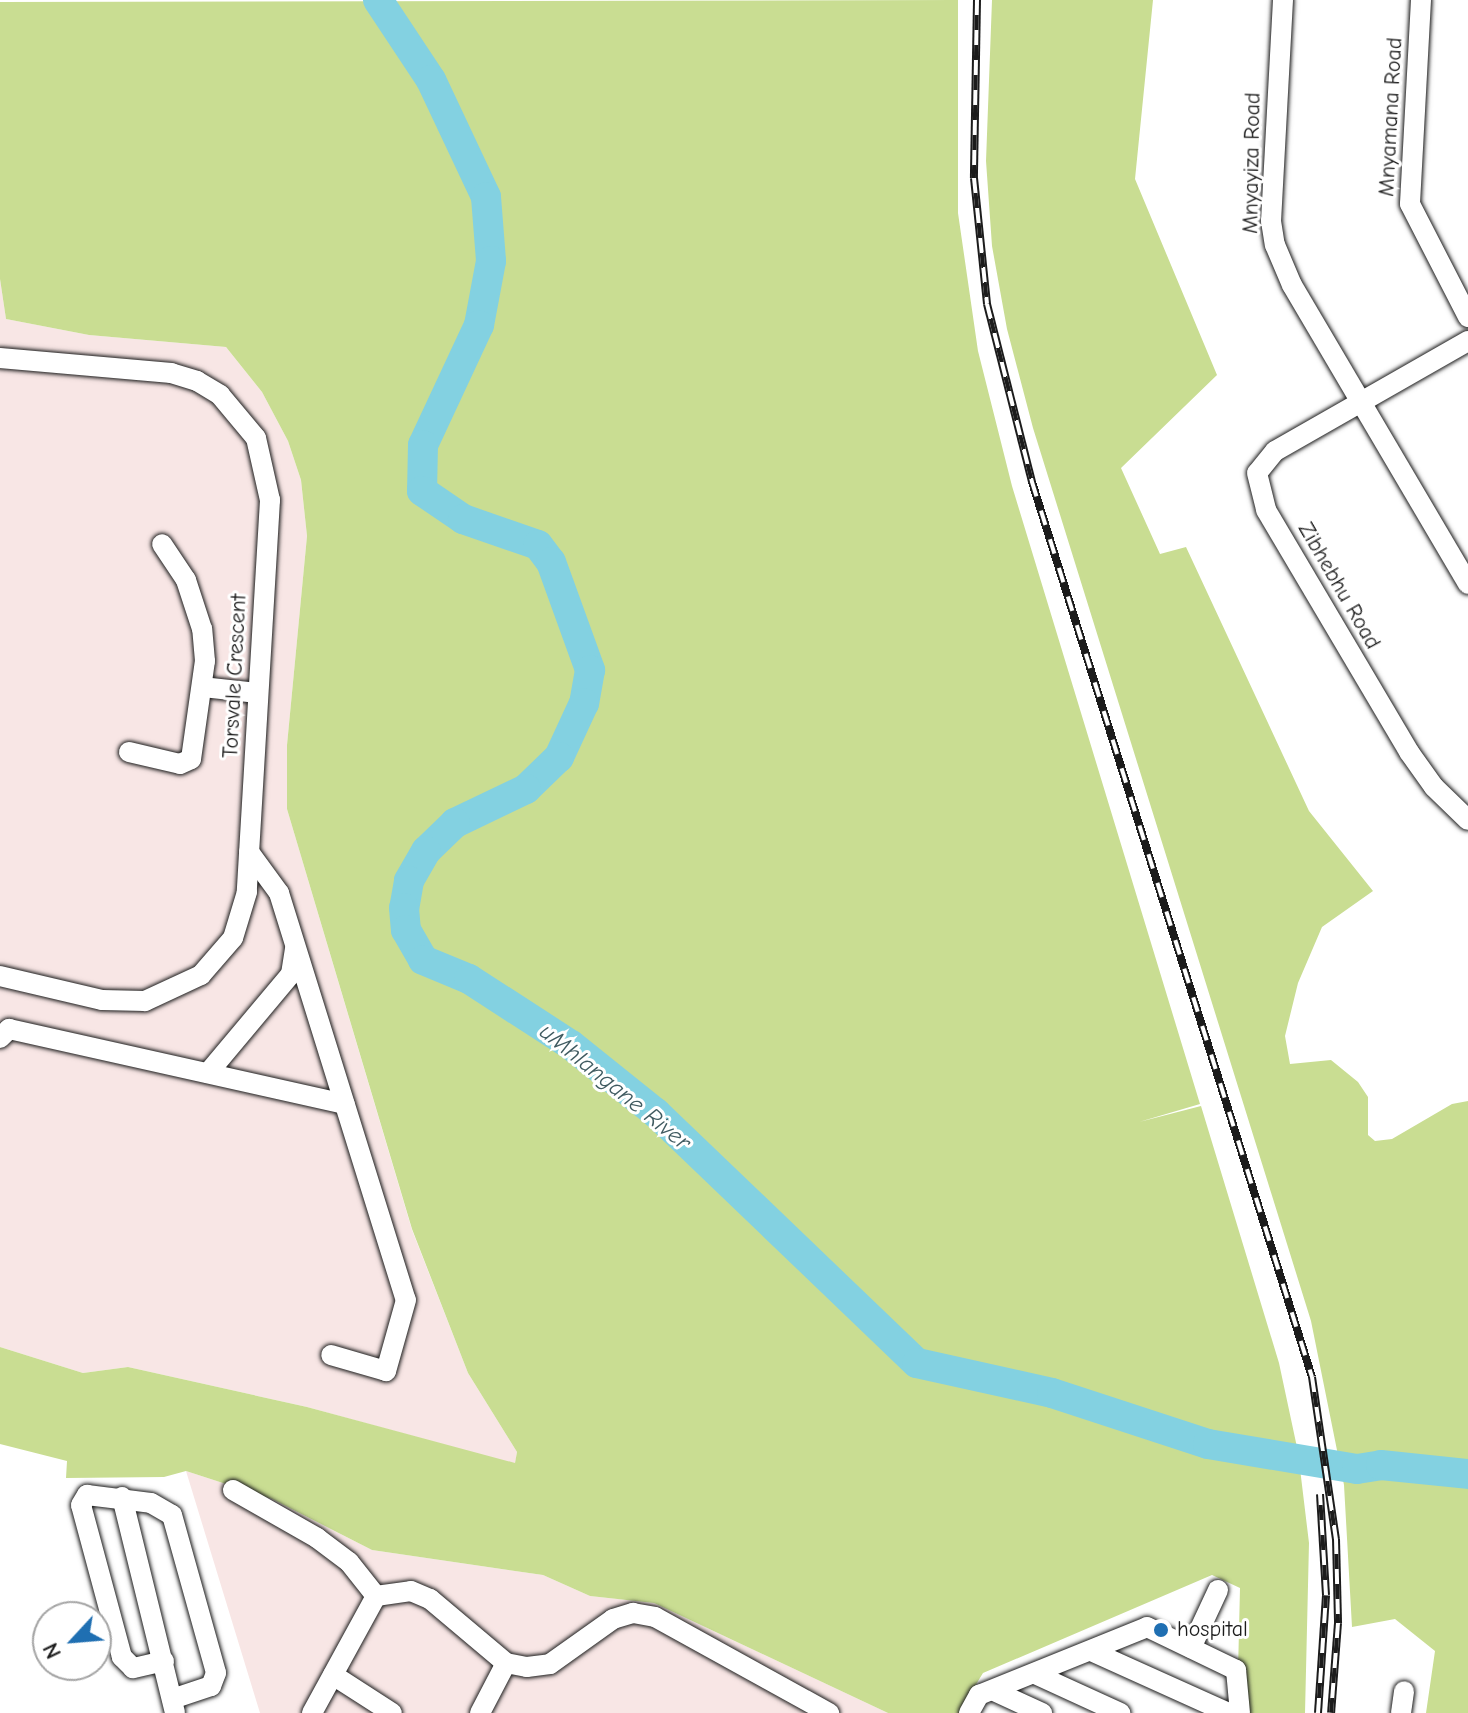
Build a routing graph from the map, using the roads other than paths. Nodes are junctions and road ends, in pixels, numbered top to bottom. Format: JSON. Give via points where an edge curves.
{"nodes":[{"id":1,"x":1283,"y":0,"type":"edge"},
{"id":2,"x":1421,"y":0,"type":"edge"},
{"id":3,"x":1468,"y":317,"type":"edge"},
{"id":4,"x":1468,"y":341,"type":"edge"},
{"id":5,"x":0,"y":358,"type":"edge"},
{"id":6,"x":1360,"y":401,"type":"junction"},
{"id":7,"x":162,"y":544,"type":"dead end"},
{"id":8,"x":1468,"y":584,"type":"edge"},
{"id":9,"x":202,"y":687,"type":"junction"},
{"id":10,"x":257,"y":693,"type":"junction"},
{"id":11,"x":129,"y":752,"type":"dead end"},
{"id":12,"x":1468,"y":820,"type":"edge"},
{"id":13,"x":249,"y":852,"type":"junction"},
{"id":14,"x":295,"y":944,"type":"junction"},
{"id":15,"x":0,"y":976,"type":"edge"},
{"id":16,"x":0,"y":1038,"type":"edge"},
{"id":17,"x":208,"y":1073,"type":"junction"},
{"id":18,"x":345,"y":1104,"type":"junction"},
{"id":19,"x":331,"y":1355,"type":"dead end"},
{"id":20,"x":233,"y":1490,"type":"dead end"},
{"id":21,"x":122,"y":1497,"type":"junction"},
{"id":22,"x":1218,"y":1590,"type":"dead end"},
{"id":23,"x":376,"y":1596,"type":"junction"},
{"id":24,"x":1191,"y":1648,"type":"junction"},
{"id":25,"x":1091,"y":1651,"type":"junction"},
{"id":26,"x":164,"y":1661,"type":"junction"},
{"id":27,"x":506,"y":1663,"type":"junction"},
{"id":28,"x":1035,"y":1674,"type":"junction"},
{"id":29,"x":333,"y":1675,"type":"junction"},
{"id":30,"x":994,"y":1691,"type":"junction"},
{"id":31,"x":1404,"y":1691,"type":"dead end"},
{"id":32,"x":174,"y":1706,"type":"edge"},
{"id":33,"x":312,"y":1713,"type":"edge"},
{"id":34,"x":392,"y":1713,"type":"edge"},
{"id":35,"x":480,"y":1713,"type":"edge"},
{"id":36,"x":829,"y":1713,"type":"edge"},
{"id":37,"x":969,"y":1713,"type":"edge"},
{"id":38,"x":1042,"y":1713,"type":"edge"},
{"id":39,"x":1120,"y":1713,"type":"edge"},
{"id":40,"x":1228,"y":1713,"type":"edge"},
{"id":41,"x":1240,"y":1713,"type":"edge"},
{"id":42,"x":1401,"y":1713,"type":"edge"}],
"edges":[{"from":1,"to":6,"type":"street","name":"Mnyayiza Road","via":[[1271,221],[1275,245]]},
{"from":2,"to":3,"type":"street","name":"Mnyamana Road","via":[[1410,204]]},
{"from":4,"to":6,"type":"street"},
{"from":5,"to":10,"type":"street","name":"Torsvale Crescent","via":[[171,373],[197,381],[241,417],[266,465],[270,500]]},
{"from":6,"to":8,"type":"street","name":"Mnyayiza Road"},
{"from":6,"to":12,"type":"street","name":"Zibhebhu Road","via":[[1262,461],[1257,473],[1260,495],[1409,752],[1434,787]]},
{"from":7,"to":9,"type":"street","via":[[196,602],[205,661]]},
{"from":9,"to":10,"type":"street"},
{"from":9,"to":11,"type":"street","via":[[188,762]]},
{"from":10,"to":13,"type":"street","name":"Torsvale Crescent"},
{"from":13,"to":14,"type":"street","via":[[279,893]]},
{"from":13,"to":15,"type":"street","name":"Torsvale Crescent","via":[[244,911],[233,938],[213,965],[179,989],[122,1002]]},
{"from":14,"to":17,"type":"street","via":[[291,974]]},
{"from":14,"to":18,"type":"street"},
{"from":16,"to":17,"type":"street","via":[[9,1029]]},
{"from":17,"to":18,"type":"street"},
{"from":18,"to":19,"type":"street","via":[[406,1300],[386,1371]]},
{"from":20,"to":23,"type":"street","via":[[317,1538],[349,1562]]},
{"from":21,"to":26,"type":"street"},
{"from":21,"to":26,"type":"street","via":[[87,1495],[81,1505],[124,1661],[133,1668]]},
{"from":21,"to":32,"type":"street","via":[[169,1510],[213,1657],[211,1686]]},
{"from":22,"to":24,"type":"street"},
{"from":23,"to":27,"type":"street","via":[[411,1591],[430,1599]]},
{"from":23,"to":29,"type":"street"},
{"from":24,"to":25,"type":"street","via":[[1147,1627]]},
{"from":24,"to":41,"type":"street","via":[[1236,1670]]},
{"from":25,"to":28,"type":"street"},
{"from":25,"to":40,"type":"street"},
{"from":26,"to":32,"type":"street"},
{"from":27,"to":35,"type":"street"},
{"from":27,"to":36,"type":"street","via":[[550,1664],[598,1626],[625,1614],[642,1614]]},
{"from":28,"to":30,"type":"street"},
{"from":28,"to":39,"type":"street"},
{"from":29,"to":33,"type":"street"},
{"from":29,"to":34,"type":"street"},
{"from":30,"to":37,"type":"street","via":[[979,1695]]},
{"from":30,"to":38,"type":"street"},
{"from":31,"to":42,"type":"street"}]}
